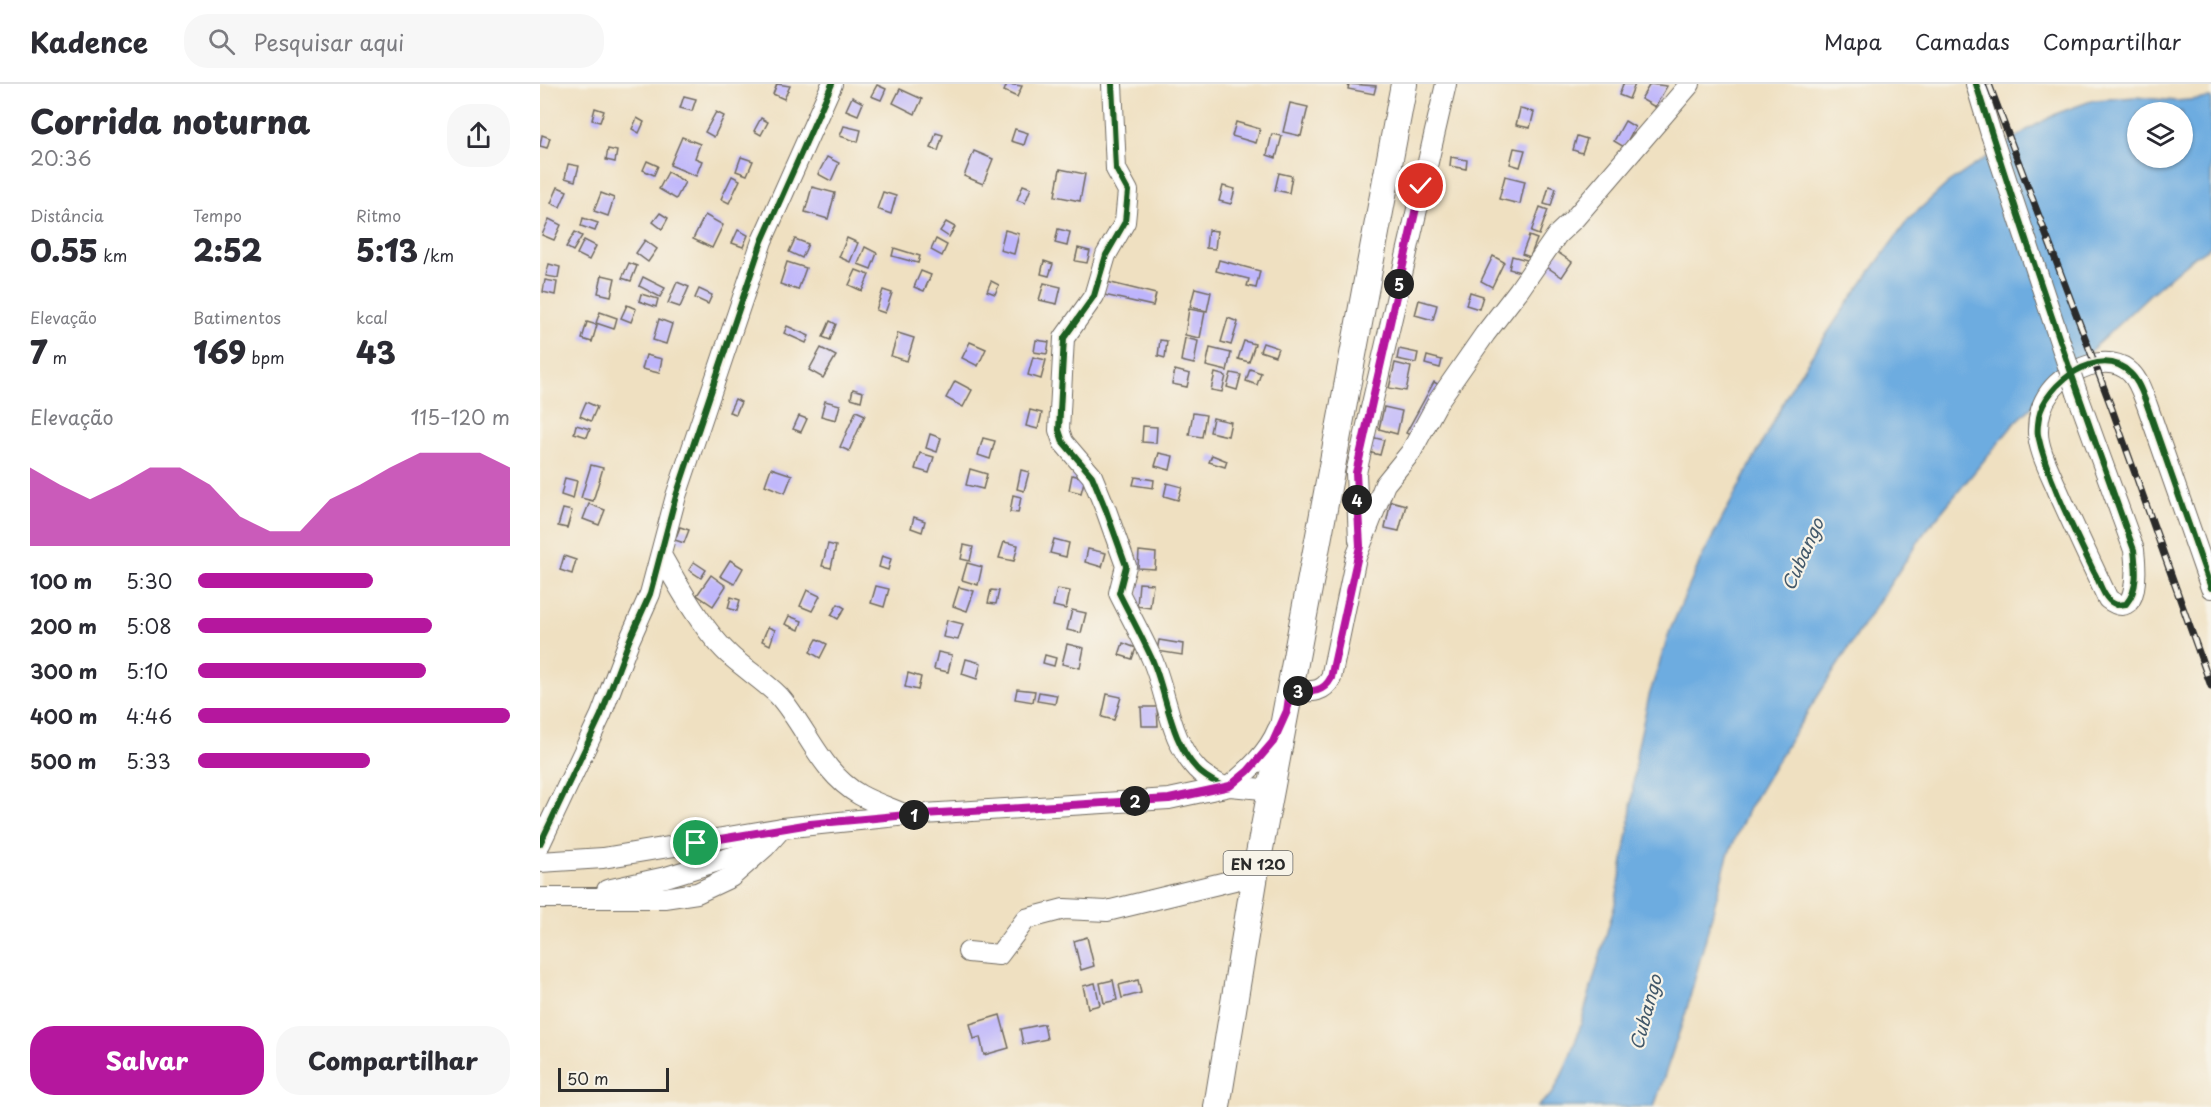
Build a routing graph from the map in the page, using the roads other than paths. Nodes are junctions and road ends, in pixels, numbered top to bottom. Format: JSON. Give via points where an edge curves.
{"nodes":[{"id":1,"x":832,"y":84,"type":"edge"},
{"id":2,"x":1112,"y":84,"type":"edge"},
{"id":3,"x":1404,"y":84,"type":"edge"},
{"id":4,"x":1446,"y":84,"type":"edge"},
{"id":5,"x":1690,"y":84,"type":"edge"},
{"id":6,"x":1976,"y":84,"type":"edge"},
{"id":7,"x":1360,"y":546,"type":"junction"},
{"id":8,"x":662,"y":557,"type":"junction"},
{"id":9,"x":2207,"y":563,"type":"edge"},
{"id":10,"x":2211,"y":588,"type":"edge"},
{"id":11,"x":1288,"y":701,"type":"junction"},
{"id":12,"x":1227,"y":787,"type":"junction"},
{"id":13,"x":1273,"y":790,"type":"junction"},
{"id":14,"x":907,"y":815,"type":"junction"},
{"id":15,"x":782,"y":828,"type":"junction"},
{"id":16,"x":540,"y":844,"type":"edge"},
{"id":17,"x":540,"y":862,"type":"edge"},
{"id":18,"x":1255,"y":875,"type":"junction"},
{"id":19,"x":542,"y":898,"type":"edge"},
{"id":20,"x":968,"y":952,"type":"dead end"},
{"id":21,"x":1217,"y":1107,"type":"edge"}],
"edges":[{"from":1,"to":8,"type":"street","via":[[762,241],[676,496]]},
{"from":2,"to":12,"type":"street","via":[[1116,169],[1128,191],[1125,222],[1106,255],[1094,296],[1064,338],[1059,430],[1063,442],[1099,489],[1126,566],[1119,593],[1152,658],[1174,728],[1188,758],[1204,775]]},
{"from":3,"to":11,"type":"main road","number":"EN 120"},
{"from":4,"to":7,"type":"street","via":[[1356,473]]},
{"from":5,"to":7,"type":"street","via":[[1557,235],[1485,334],[1439,400],[1412,452],[1385,484]]},
{"from":6,"to":9,"type":"street","bridge":true,"via":[[1991,134],[2077,393],[2133,550],[2137,569],[2130,600],[2117,605],[2108,599],[2046,462],[2037,432],[2042,406],[2051,390],[2066,376],[2094,364],[2123,367],[2136,381]]},
{"from":7,"to":11,"type":"street","via":[[1331,678],[1318,692]]},
{"from":8,"to":14,"type":"street","via":[[718,642],[778,696],[828,767],[860,796]]},
{"from":8,"to":16,"type":"street","via":[[601,715]]},
{"from":9,"to":10,"type":"street"},
{"from":11,"to":12,"type":"street","via":[[1273,742],[1248,771]]},
{"from":11,"to":13,"type":"main road","number":"EN 120"},
{"from":12,"to":13,"type":"street"},
{"from":12,"to":14,"type":"street","via":[[1169,799]]},
{"from":13,"to":18,"type":"main road","number":"EN 120"},
{"from":14,"to":15,"type":"street"},
{"from":15,"to":17,"type":"street","via":[[603,858]]},
{"from":15,"to":19,"type":"street","via":[[765,847],[666,877],[610,890]]},
{"from":18,"to":20,"type":"street","via":[[1107,911],[1064,909],[1026,919],[999,955]]},
{"from":18,"to":21,"type":"main road","number":"EN 120"}]}
